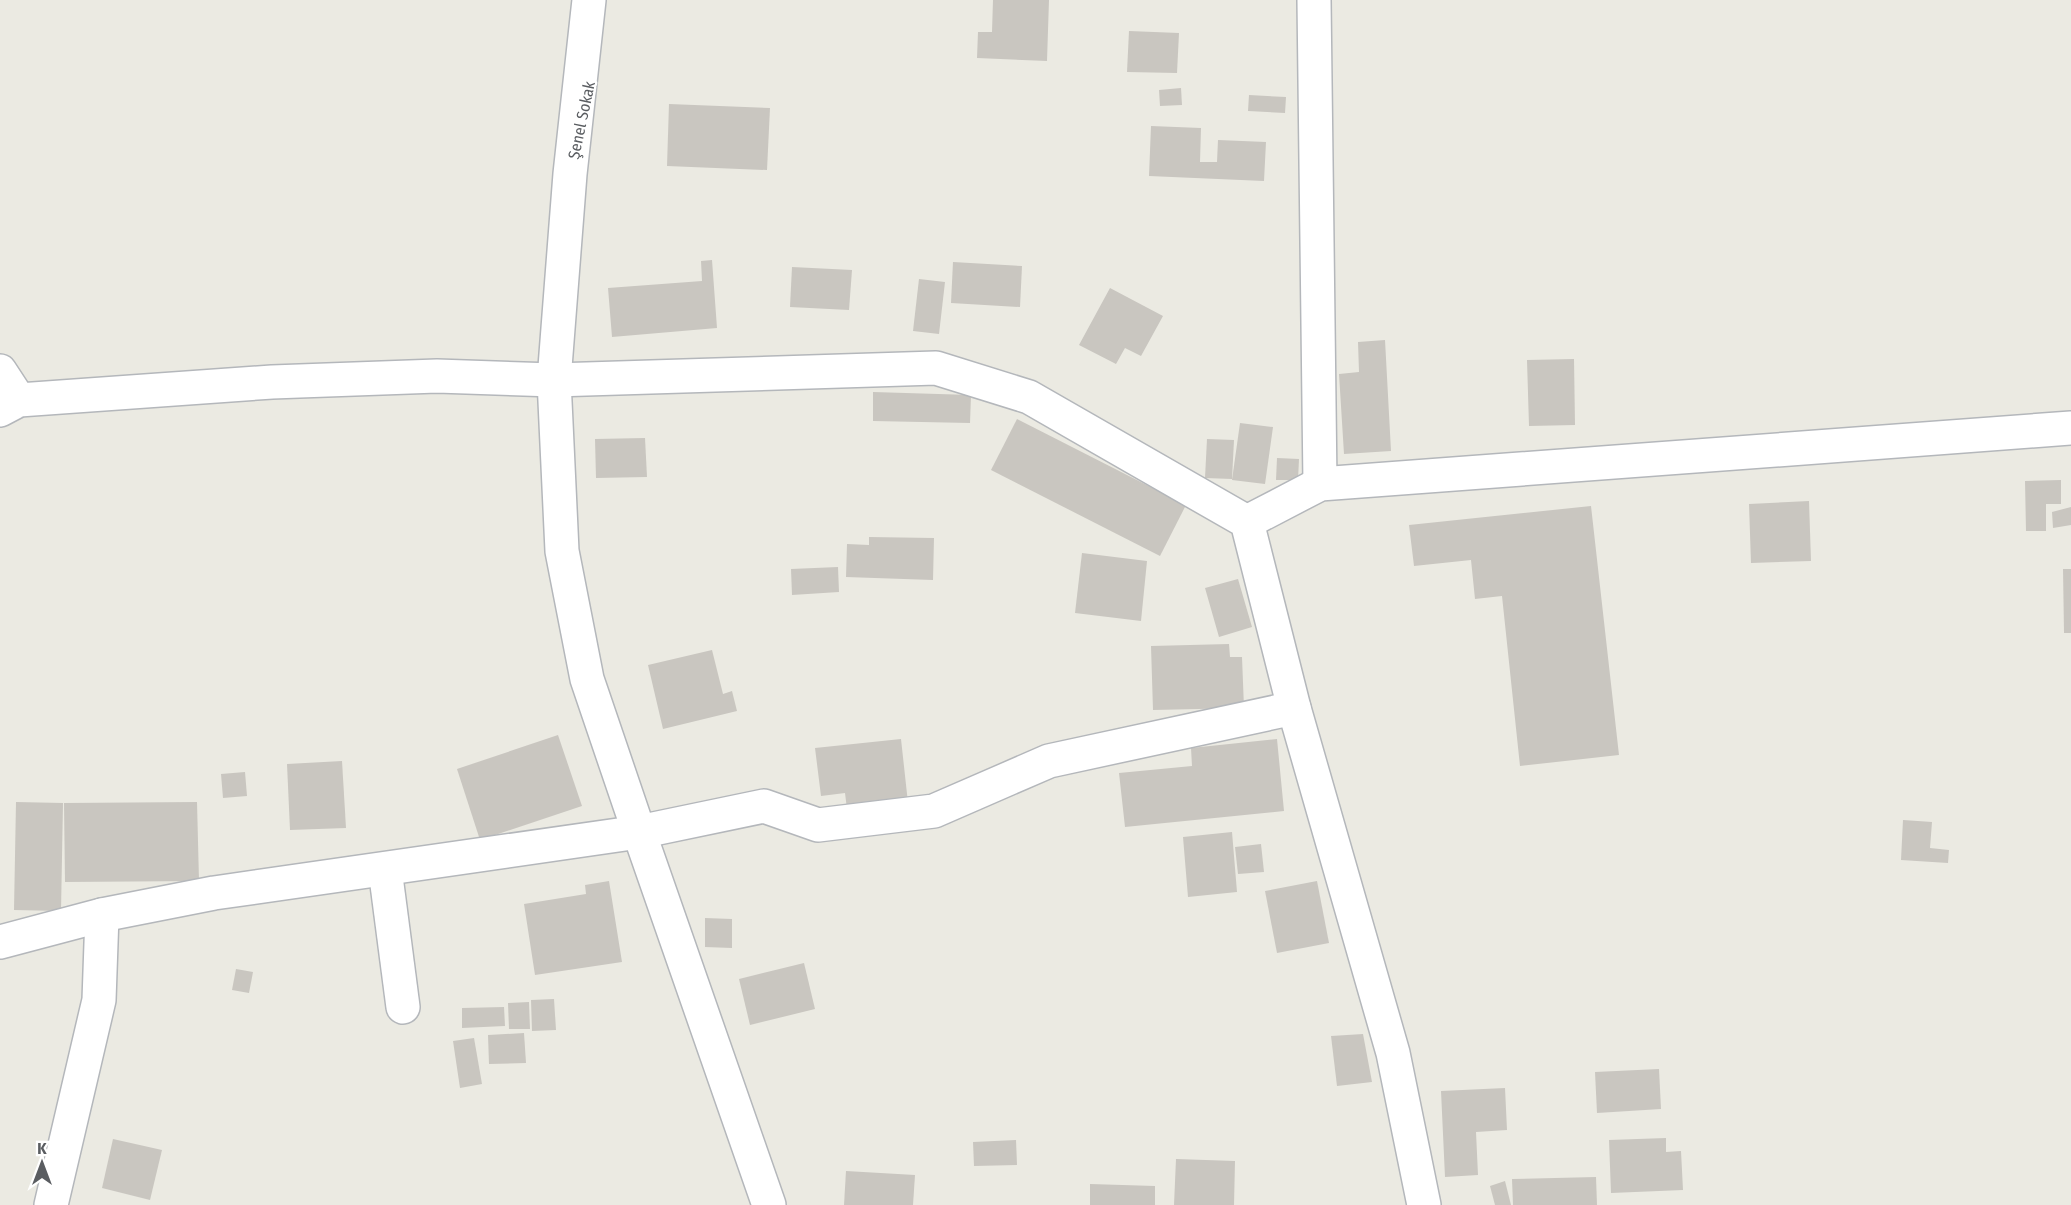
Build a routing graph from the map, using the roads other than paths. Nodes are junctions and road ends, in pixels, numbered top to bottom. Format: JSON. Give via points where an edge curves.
{"nodes":[{"id":1,"x":589,"y":0,"type":"edge"},
{"id":2,"x":606,"y":0,"type":"edge"},
{"id":3,"x":1314,"y":0,"type":"edge"},
{"id":4,"x":570,"y":174,"type":"junction"},
{"id":5,"x":0,"y":372,"type":"edge"},
{"id":6,"x":554,"y":380,"type":"junction"},
{"id":7,"x":10,"y":405,"type":"edge"},
{"id":8,"x":2071,"y":428,"type":"edge"},
{"id":9,"x":1320,"y":484,"type":"junction"},
{"id":10,"x":1247,"y":522,"type":"junction"},
{"id":11,"x":1294,"y":708,"type":"junction"},
{"id":12,"x":639,"y":832,"type":"junction"},
{"id":13,"x":385,"y":869,"type":"junction"},
{"id":14,"x":102,"y":915,"type":"junction"},
{"id":15,"x":0,"y":942,"type":"edge"},
{"id":16,"x":403,"y":1007,"type":"dead end"},
{"id":17,"x":51,"y":1205,"type":"edge"},
{"id":18,"x":769,"y":1205,"type":"edge"},
{"id":19,"x":1424,"y":1205,"type":"edge"}],
"edges":[{"from":1,"to":4,"type":"street","name":"Şenel Sokak"},
{"from":2,"to":4,"type":"street","name":"Şenel Sokak"},
{"from":3,"to":9,"type":"street"},
{"from":4,"to":6,"type":"street"},
{"from":5,"to":7,"type":"street"},
{"from":6,"to":7,"type":"street","via":[[437,376],[284,382]]},
{"from":6,"to":10,"type":"street","via":[[936,368],[1029,397]]},
{"from":6,"to":12,"type":"street","via":[[562,551],[587,679]]},
{"from":8,"to":9,"type":"street"},
{"from":9,"to":10,"type":"street"},
{"from":10,"to":11,"type":"street"},
{"from":11,"to":12,"type":"street","via":[[1049,761],[934,811],[818,825],[764,806]]},
{"from":11,"to":19,"type":"street","via":[[1393,1053]]},
{"from":12,"to":13,"type":"street"},
{"from":12,"to":18,"type":"street"},
{"from":13,"to":14,"type":"street","via":[[214,893]]},
{"from":13,"to":16,"type":"street"},
{"from":14,"to":15,"type":"street"},
{"from":14,"to":17,"type":"street","via":[[99,1000]]}]}
